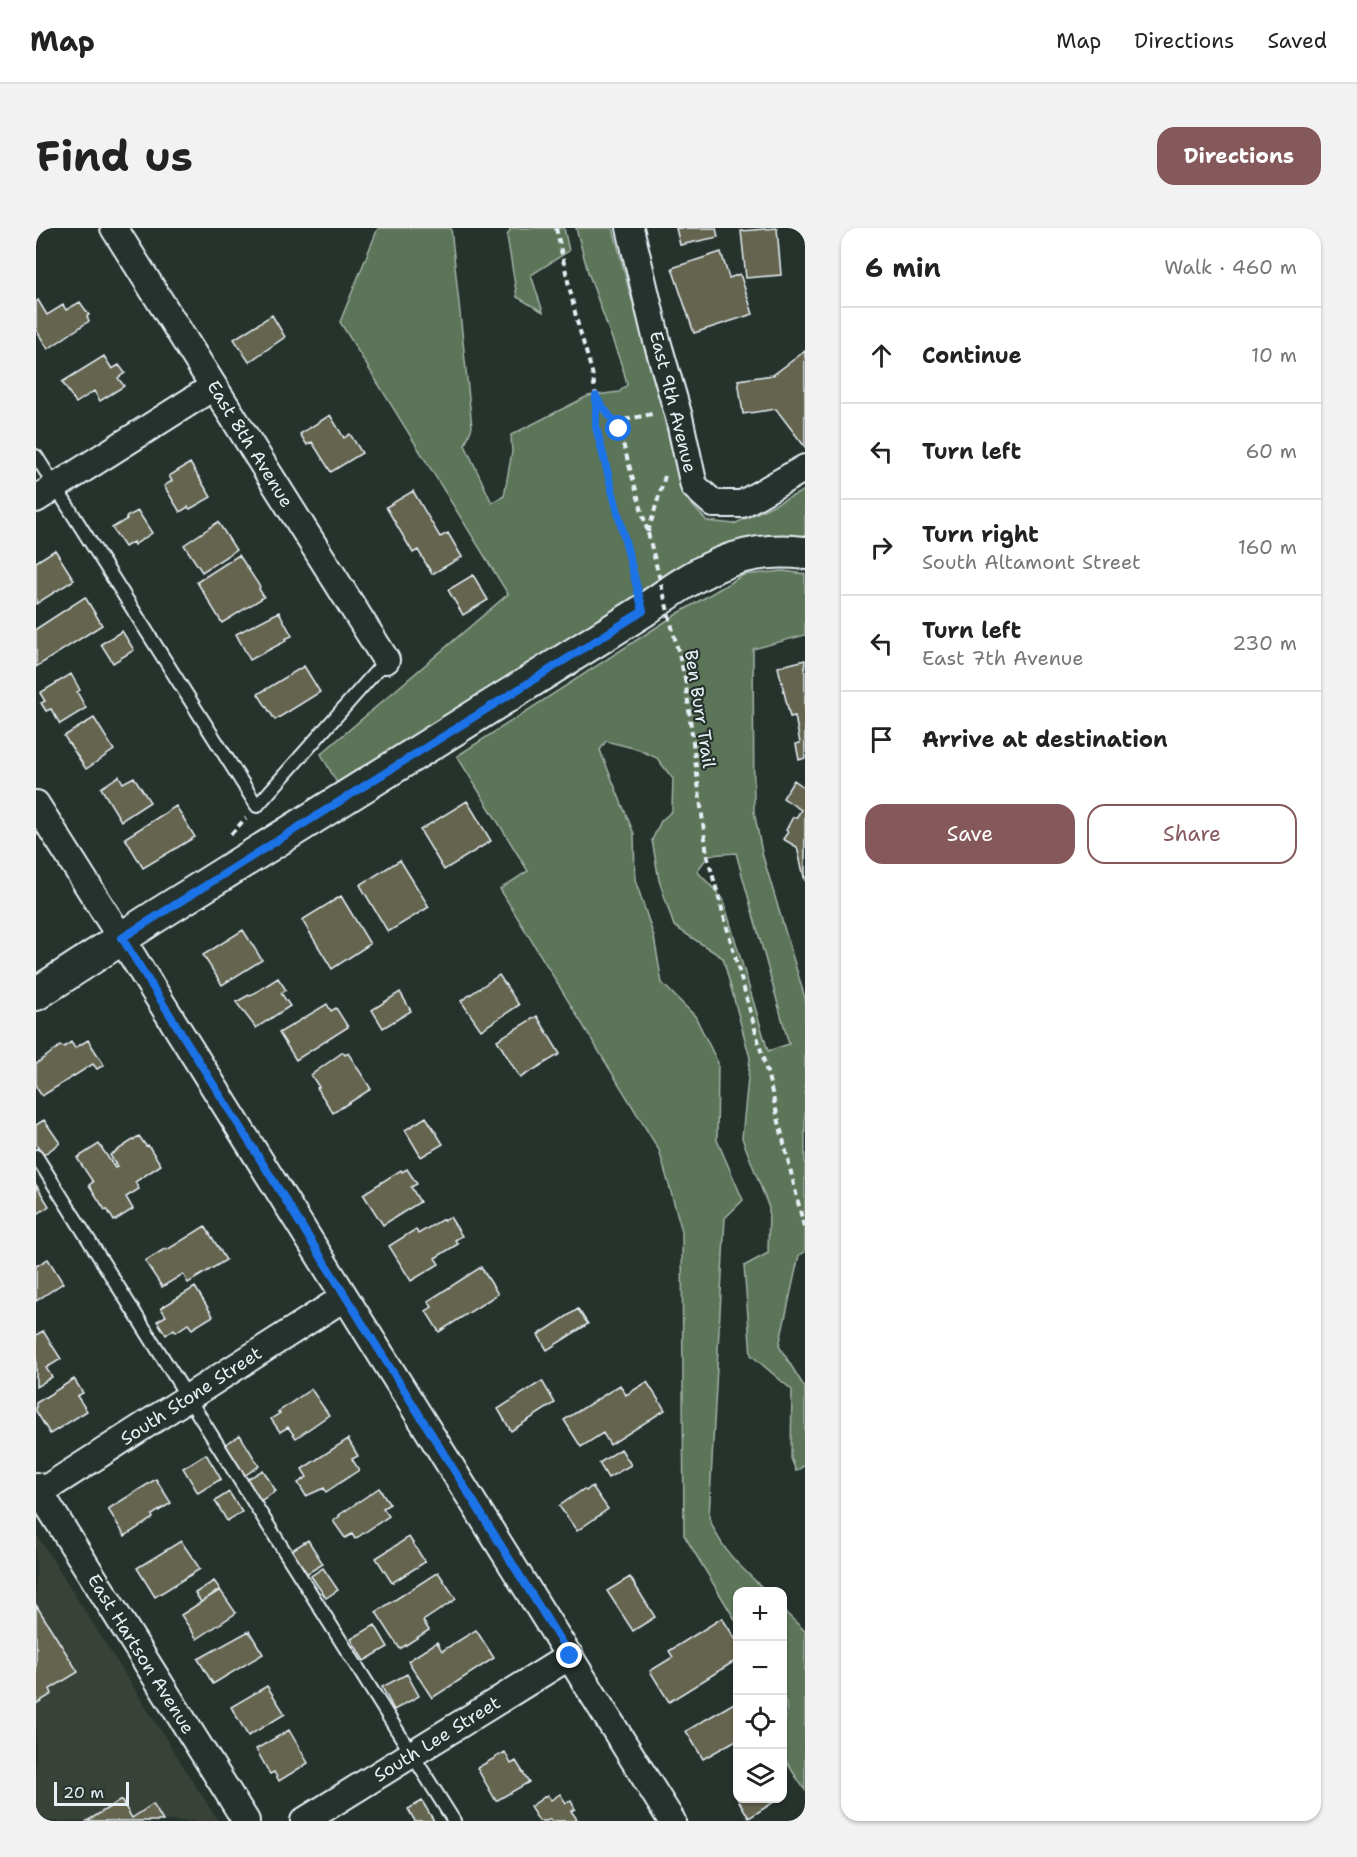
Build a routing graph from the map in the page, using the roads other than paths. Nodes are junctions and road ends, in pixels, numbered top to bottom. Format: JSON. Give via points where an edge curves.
{"nodes":[{"id":1,"x":114,"y":228,"type":"edge"},
{"id":2,"x":630,"y":228,"type":"edge"},
{"id":3,"x":213,"y":387,"type":"junction"},
{"id":4,"x":36,"y":456,"type":"edge"},
{"id":5,"x":805,"y":468,"type":"edge"},
{"id":6,"x":46,"y":493,"type":"edge"},
{"id":7,"x":805,"y":554,"type":"edge"},
{"id":8,"x":386,"y":660,"type":"joint"},
{"id":9,"x":36,"y":804,"type":"edge"},
{"id":10,"x":122,"y":938,"type":"junction"},
{"id":11,"x":36,"y":994,"type":"edge"},
{"id":12,"x":36,"y":1156,"type":"edge"},
{"id":13,"x":345,"y":1297,"type":"junction"},
{"id":14,"x":189,"y":1397,"type":"junction"},
{"id":15,"x":37,"y":1491,"type":"edge"},
{"id":16,"x":570,"y":1656,"type":"junction"},
{"id":17,"x":412,"y":1754,"type":"junction"},
{"id":18,"x":246,"y":1821,"type":"edge"},
{"id":19,"x":304,"y":1821,"type":"edge"},
{"id":20,"x":454,"y":1821,"type":"edge"},
{"id":21,"x":672,"y":1821,"type":"edge"}],
"edges":[{"from":1,"to":3,"type":"street","name":"East 8th Avenue"},
{"from":2,"to":5,"type":"street","name":"East 9th Avenue","via":[[694,486],[714,504],[742,504]]},
{"from":3,"to":6,"type":"street"},
{"from":3,"to":8,"type":"street","name":"East 8th Avenue"},
{"from":4,"to":6,"type":"lane"},
{"from":6,"to":8,"type":"lane","via":[[257,806]]},
{"from":7,"to":10,"type":"street","via":[[746,554],[688,579]]},
{"from":9,"to":10,"type":"street"},
{"from":10,"to":11,"type":"street"},
{"from":10,"to":13,"type":"street"},
{"from":12,"to":14,"type":"lane"},
{"from":13,"to":14,"type":"street","name":"South Stone Street"},
{"from":13,"to":16,"type":"street"},
{"from":14,"to":15,"type":"street","name":"South Stone Street"},
{"from":14,"to":17,"type":"lane"},
{"from":15,"to":18,"type":"street","name":"East Hartson Avenue"},
{"from":16,"to":17,"type":"street","name":"South Lee Street"},
{"from":16,"to":21,"type":"street"},
{"from":17,"to":19,"type":"street","name":"South Lee Street"},
{"from":17,"to":20,"type":"lane"}]}
